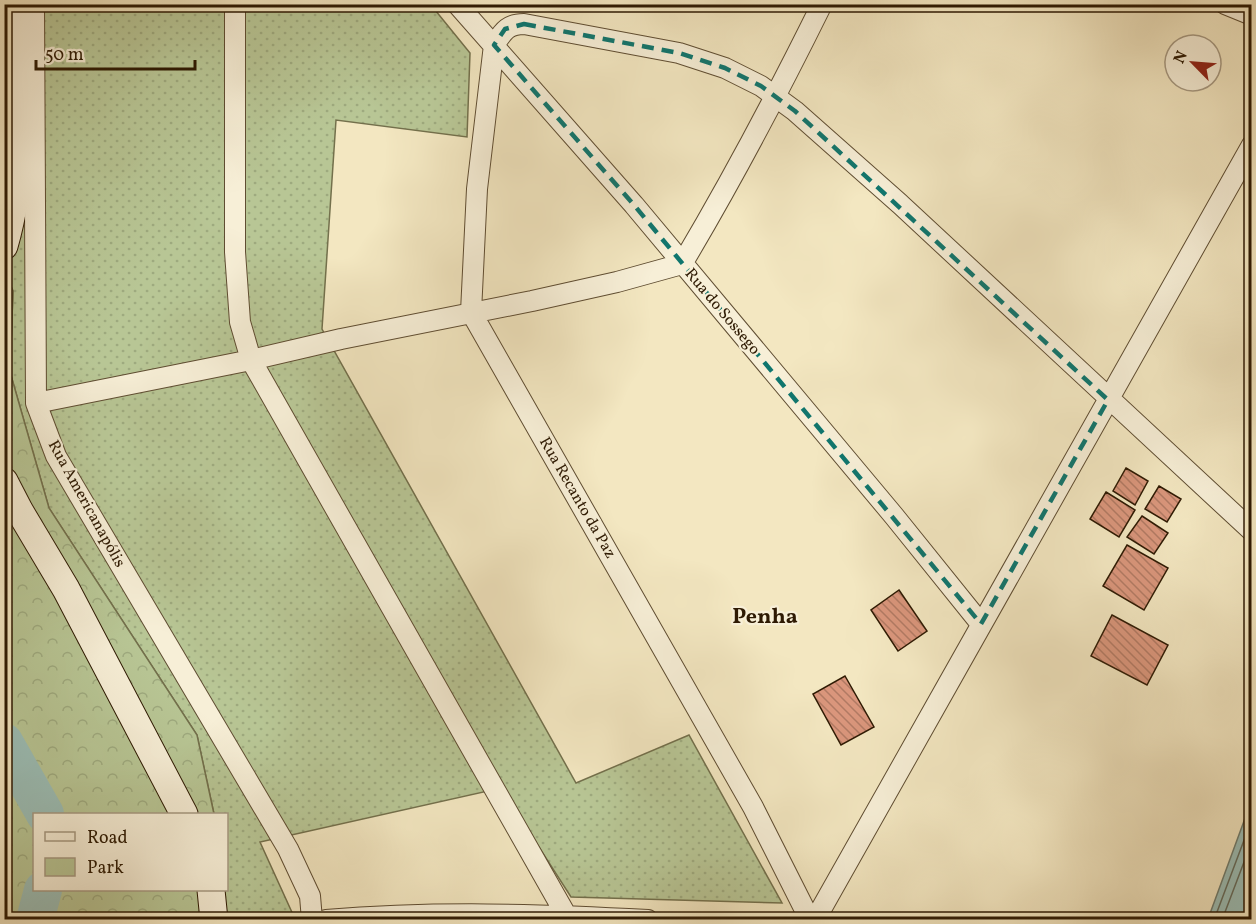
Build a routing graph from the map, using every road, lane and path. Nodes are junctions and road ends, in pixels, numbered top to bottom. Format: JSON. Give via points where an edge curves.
{"nodes":[{"id":1,"x":19,"y":4,"type":"edge"},
{"id":2,"x":34,"y":4,"type":"edge"},
{"id":3,"x":235,"y":4,"type":"edge"},
{"id":4,"x":457,"y":4,"type":"edge"},
{"id":5,"x":822,"y":4,"type":"edge"},
{"id":6,"x":1225,"y":4,"type":"edge"},
{"id":7,"x":1251,"y":15,"type":"edge"},
{"id":8,"x":494,"y":45,"type":"junction"},
{"id":9,"x":776,"y":97,"type":"junction"},
{"id":10,"x":1251,"y":145,"type":"edge"},
{"id":11,"x":4,"y":246,"type":"edge"},
{"id":12,"x":682,"y":264,"type":"junction"},
{"id":13,"x":471,"y":312,"type":"junction"},
{"id":14,"x":251,"y":360,"type":"junction"},
{"id":15,"x":1108,"y":400,"type":"junction"},
{"id":16,"x":36,"y":403,"type":"junction"},
{"id":17,"x":4,"y":481,"type":"edge"},
{"id":18,"x":1251,"y":531,"type":"edge"},
{"id":19,"x":981,"y":624,"type":"junction"},
{"id":20,"x":183,"y":813,"type":"edge"},
{"id":21,"x":211,"y":891,"type":"edge"},
{"id":22,"x":565,"y":917,"type":"edge"},
{"id":23,"x":214,"y":920,"type":"edge"},
{"id":24,"x":312,"y":920,"type":"edge"},
{"id":25,"x":326,"y":920,"type":"edge"},
{"id":26,"x":648,"y":920,"type":"edge"},
{"id":27,"x":810,"y":920,"type":"edge"},
{"id":28,"x":815,"y":920,"type":"edge"}],
"edges":[{"from":1,"to":11,"type":"street","via":[[22,123],[13,215]]},
{"from":2,"to":16,"type":"street","name":"Rua Americanapólis"},
{"from":3,"to":14,"type":"street","via":[[236,252],[240,322]]},
{"from":4,"to":8,"type":"street","name":"Rua do Sossego"},
{"from":5,"to":9,"type":"street"},
{"from":6,"to":7,"type":"street"},
{"from":8,"to":9,"type":"street","via":[[512,24],[524,24],[679,53],[725,68]]},
{"from":8,"to":12,"type":"street","name":"Rua do Sossego"},
{"from":8,"to":13,"type":"street","via":[[477,189]]},
{"from":9,"to":12,"type":"street"},
{"from":9,"to":15,"type":"street","via":[[900,204]]},
{"from":10,"to":15,"type":"street"},
{"from":12,"to":13,"type":"street","via":[[617,282]]},
{"from":12,"to":19,"type":"street","name":"Rua do Sossego"},
{"from":13,"to":14,"type":"street"},
{"from":13,"to":27,"type":"street","name":"Rua Recanto da Paz","via":[[753,807]]},
{"from":14,"to":16,"type":"street"},
{"from":14,"to":22,"type":"street"},
{"from":15,"to":18,"type":"street"},
{"from":15,"to":19,"type":"street"},
{"from":16,"to":24,"type":"street","name":"Rua Americanapólis","via":[[56,456],[288,849],[310,896]]},
{"from":17,"to":20,"type":"street","via":[[66,589]]},
{"from":19,"to":28,"type":"street"},
{"from":21,"to":23,"type":"street"},
{"from":22,"to":25,"type":"street","via":[[397,914]]},
{"from":22,"to":26,"type":"street"}]}
